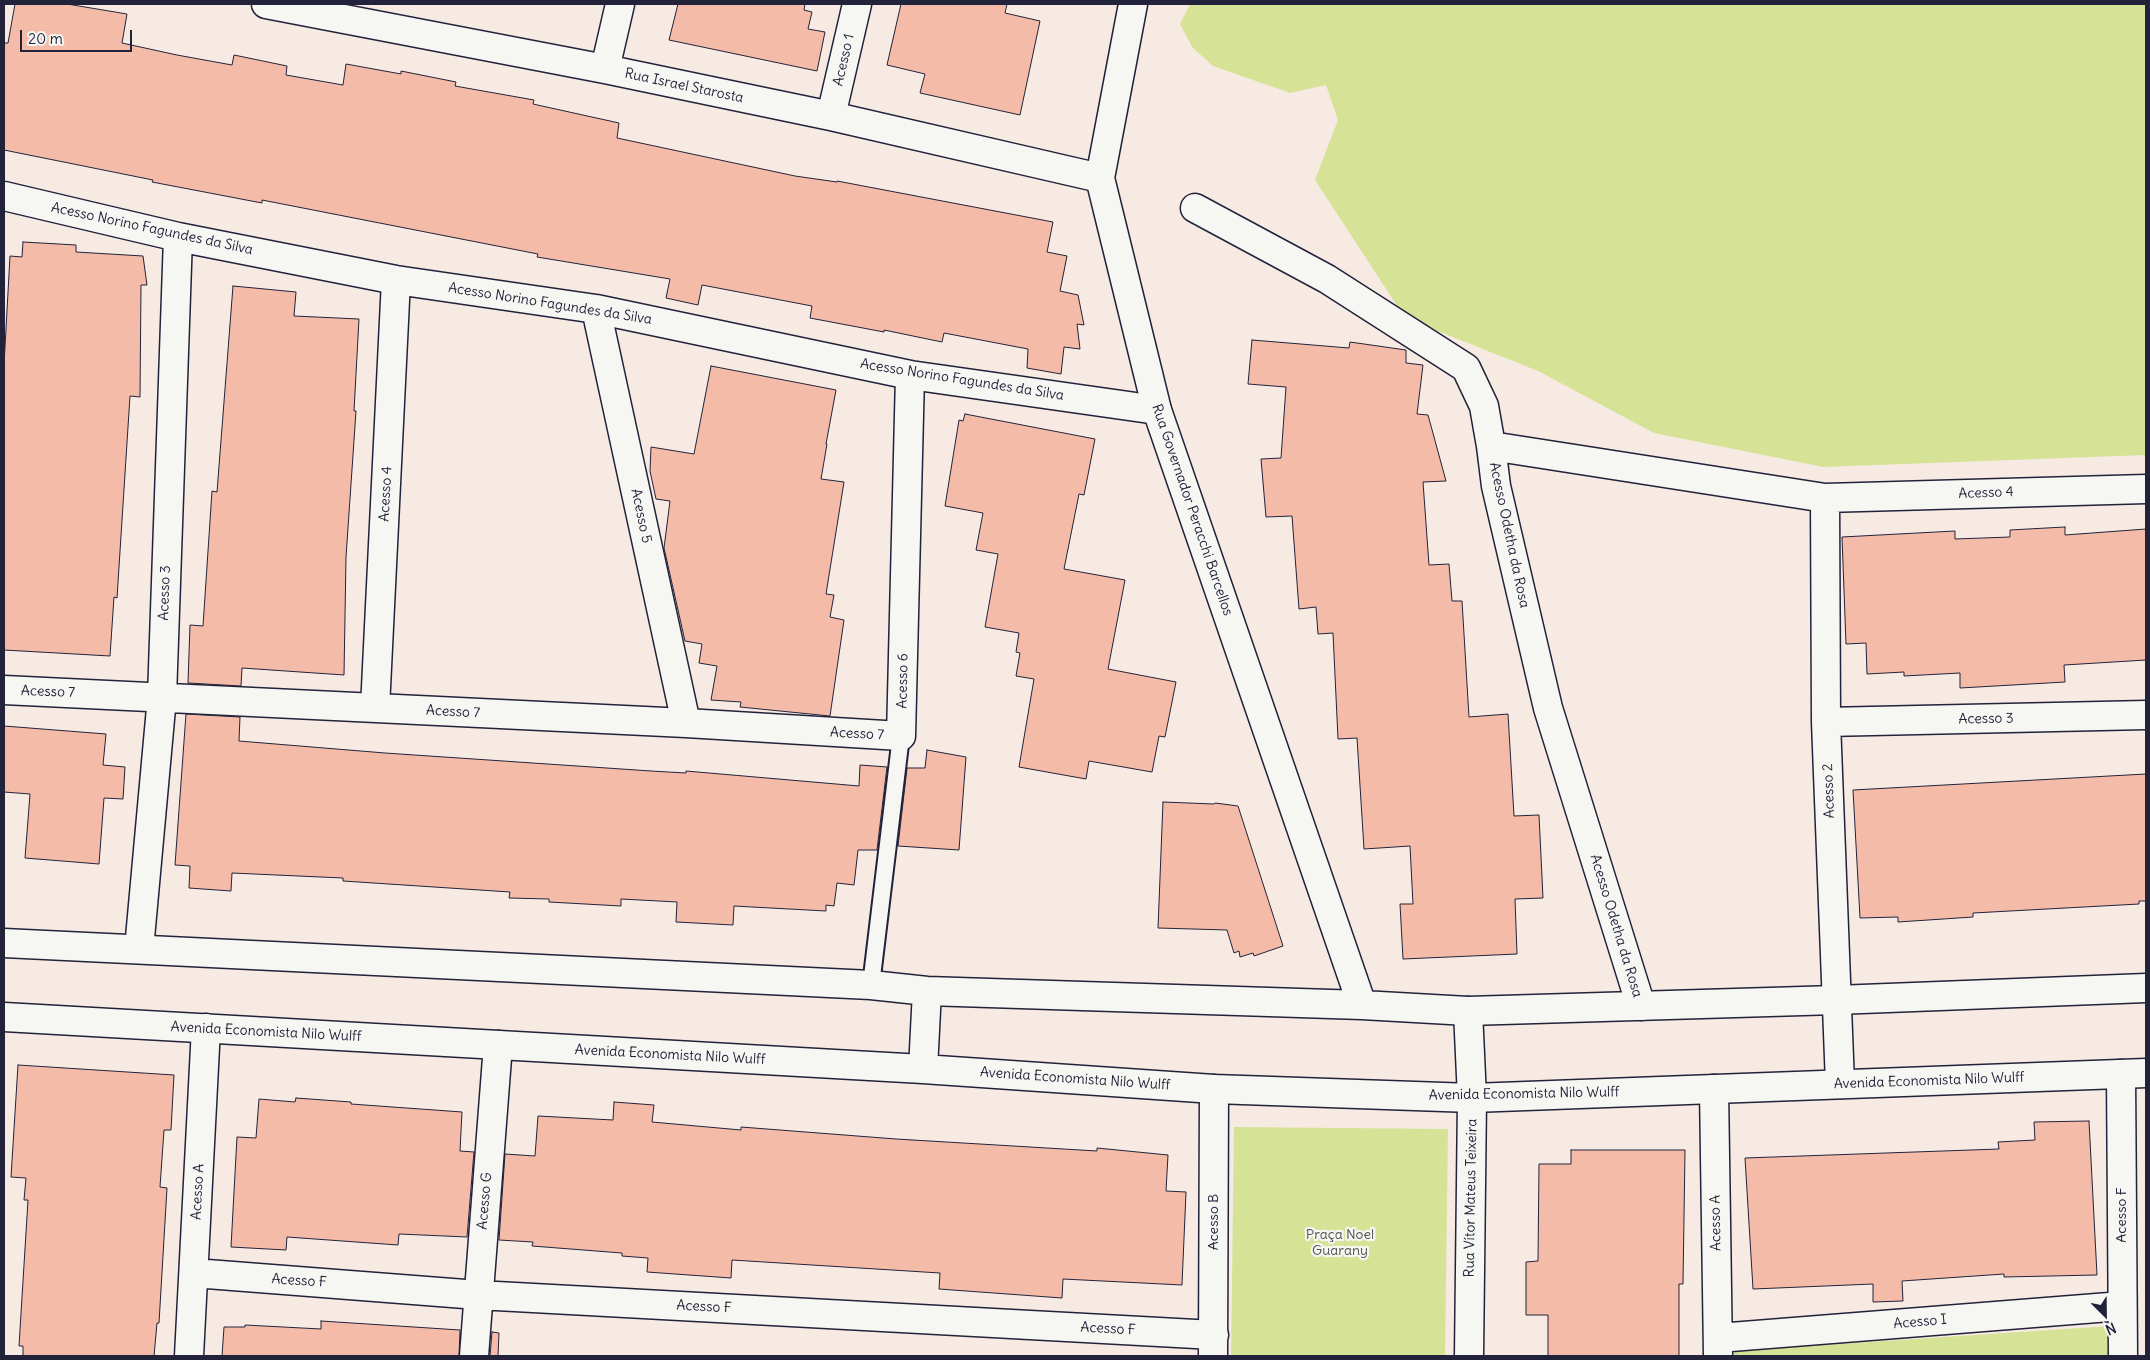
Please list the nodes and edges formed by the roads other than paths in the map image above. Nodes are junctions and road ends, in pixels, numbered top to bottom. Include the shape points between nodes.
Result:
1 (266, 4) edge
2 (620, 4) edge
3 (857, 4) edge
4 (1133, 4) edge
5 (605, 69) junction
6 (831, 116) junction
7 (1100, 178) junction
8 (4, 196) edge
9 (1194, 208) dead end
10 (178, 237) junction
11 (396, 280) junction
12 (596, 309) junction
13 (910, 375) junction
14 (1157, 410) junction
15 (1492, 446) junction
16 (2146, 489) edge
17 (1825, 498) junction
18 (4, 690) edge
19 (162, 697) junction
20 (375, 708) junction
21 (2146, 715) edge
22 (1826, 722) junction
23 (686, 723) junction
24 (902, 736) junction
25 (4, 943) edge
26 (139, 949) junction
27 (871, 985) junction
28 (2146, 988) edge
29 (927, 991) junction
30 (1836, 1000) junction
31 (1362, 1005) junction
32 (1641, 1006) junction
33 (1468, 1011) junction
34 (4, 1017) edge
35 (206, 1028) junction
36 (498, 1045) junction
37 (923, 1069) junction
38 (2134, 1074) edge
39 (1840, 1084) junction
40 (1214, 1089) junction
41 (1714, 1089) junction
42 (1472, 1098) junction
43 (194, 1273) junction
44 (478, 1294) junction
45 (2122, 1306) junction
46 (1214, 1346) edge
47 (1718, 1347) edge
48 (188, 1356) edge
49 (474, 1356) edge
50 (1469, 1356) edge
51 (2123, 1356) edge

1 - 5 street, Rua Israel Starosta
2 - 5 street
3 - 6 street, Acesso 1
4 - 7 street, Rua Governador Peracchi Barcellos
5 - 6 street, Rua Israel Starosta
6 - 7 street, Rua Israel Starosta
7 - 14 street, Rua Governador Peracchi Barcellos
8 - 10 street, Acesso Norino Fagundes da Silva
9 - 15 street, Acesso Odetha da Rosa via 1328,279 1466,368 1484,406
10 - 11 street, Acesso Norino Fagundes da Silva
10 - 19 street, Acesso 3
11 - 12 street, Acesso Norino Fagundes da Silva
11 - 20 street, Acesso 4
12 - 13 street, Acesso Norino Fagundes da Silva
12 - 23 street, Acesso 5
13 - 14 street, Acesso Norino Fagundes da Silva
13 - 24 street, Acesso 6
14 - 31 street, Rua Governador Peracchi Barcellos
15 - 17 street, Acesso 4
15 - 32 street, Acesso Odetha da Rosa via 1496,486 1548,708
16 - 17 street, Acesso 4
17 - 22 street, Acesso 2
18 - 19 street, Acesso 7
19 - 20 street, Acesso 7
19 - 26 street, Acesso 3
20 - 23 street, Acesso 7
21 - 22 street, Acesso 3
22 - 30 street, Acesso 2
23 - 24 street, Acesso 7
24 - 27 lane, Acesso 6
25 - 26 street
26 - 27 street
27 - 29 street
28 - 30 street
29 - 31 street
29 - 37 street
30 - 32 street
30 - 39 street, Acesso 2
31 - 33 street
32 - 33 street
33 - 42 street, Rua Vítor Mateus Teixeira
34 - 35 street, Avenida Economista Nilo Wulff
35 - 36 street, Avenida Economista Nilo Wulff
35 - 43 street, Acesso A
36 - 37 street, Avenida Economista Nilo Wulff
36 - 44 street, Acesso G
37 - 40 street, Avenida Economista Nilo Wulff
38 - 39 street, Avenida Economista Nilo Wulff
38 - 45 street, Acesso F
39 - 41 street, Avenida Economista Nilo Wulff
40 - 42 street, Avenida Economista Nilo Wulff
40 - 46 street, Acesso B
41 - 42 street, Avenida Economista Nilo Wulff
41 - 47 street, Acesso A
42 - 50 street, Rua Vítor Mateus Teixeira
43 - 44 street, Acesso F
43 - 48 street, Acesso A
44 - 46 street, Acesso F
44 - 49 street, Acesso G
45 - 47 street, Acesso I
45 - 51 street, Acesso F

